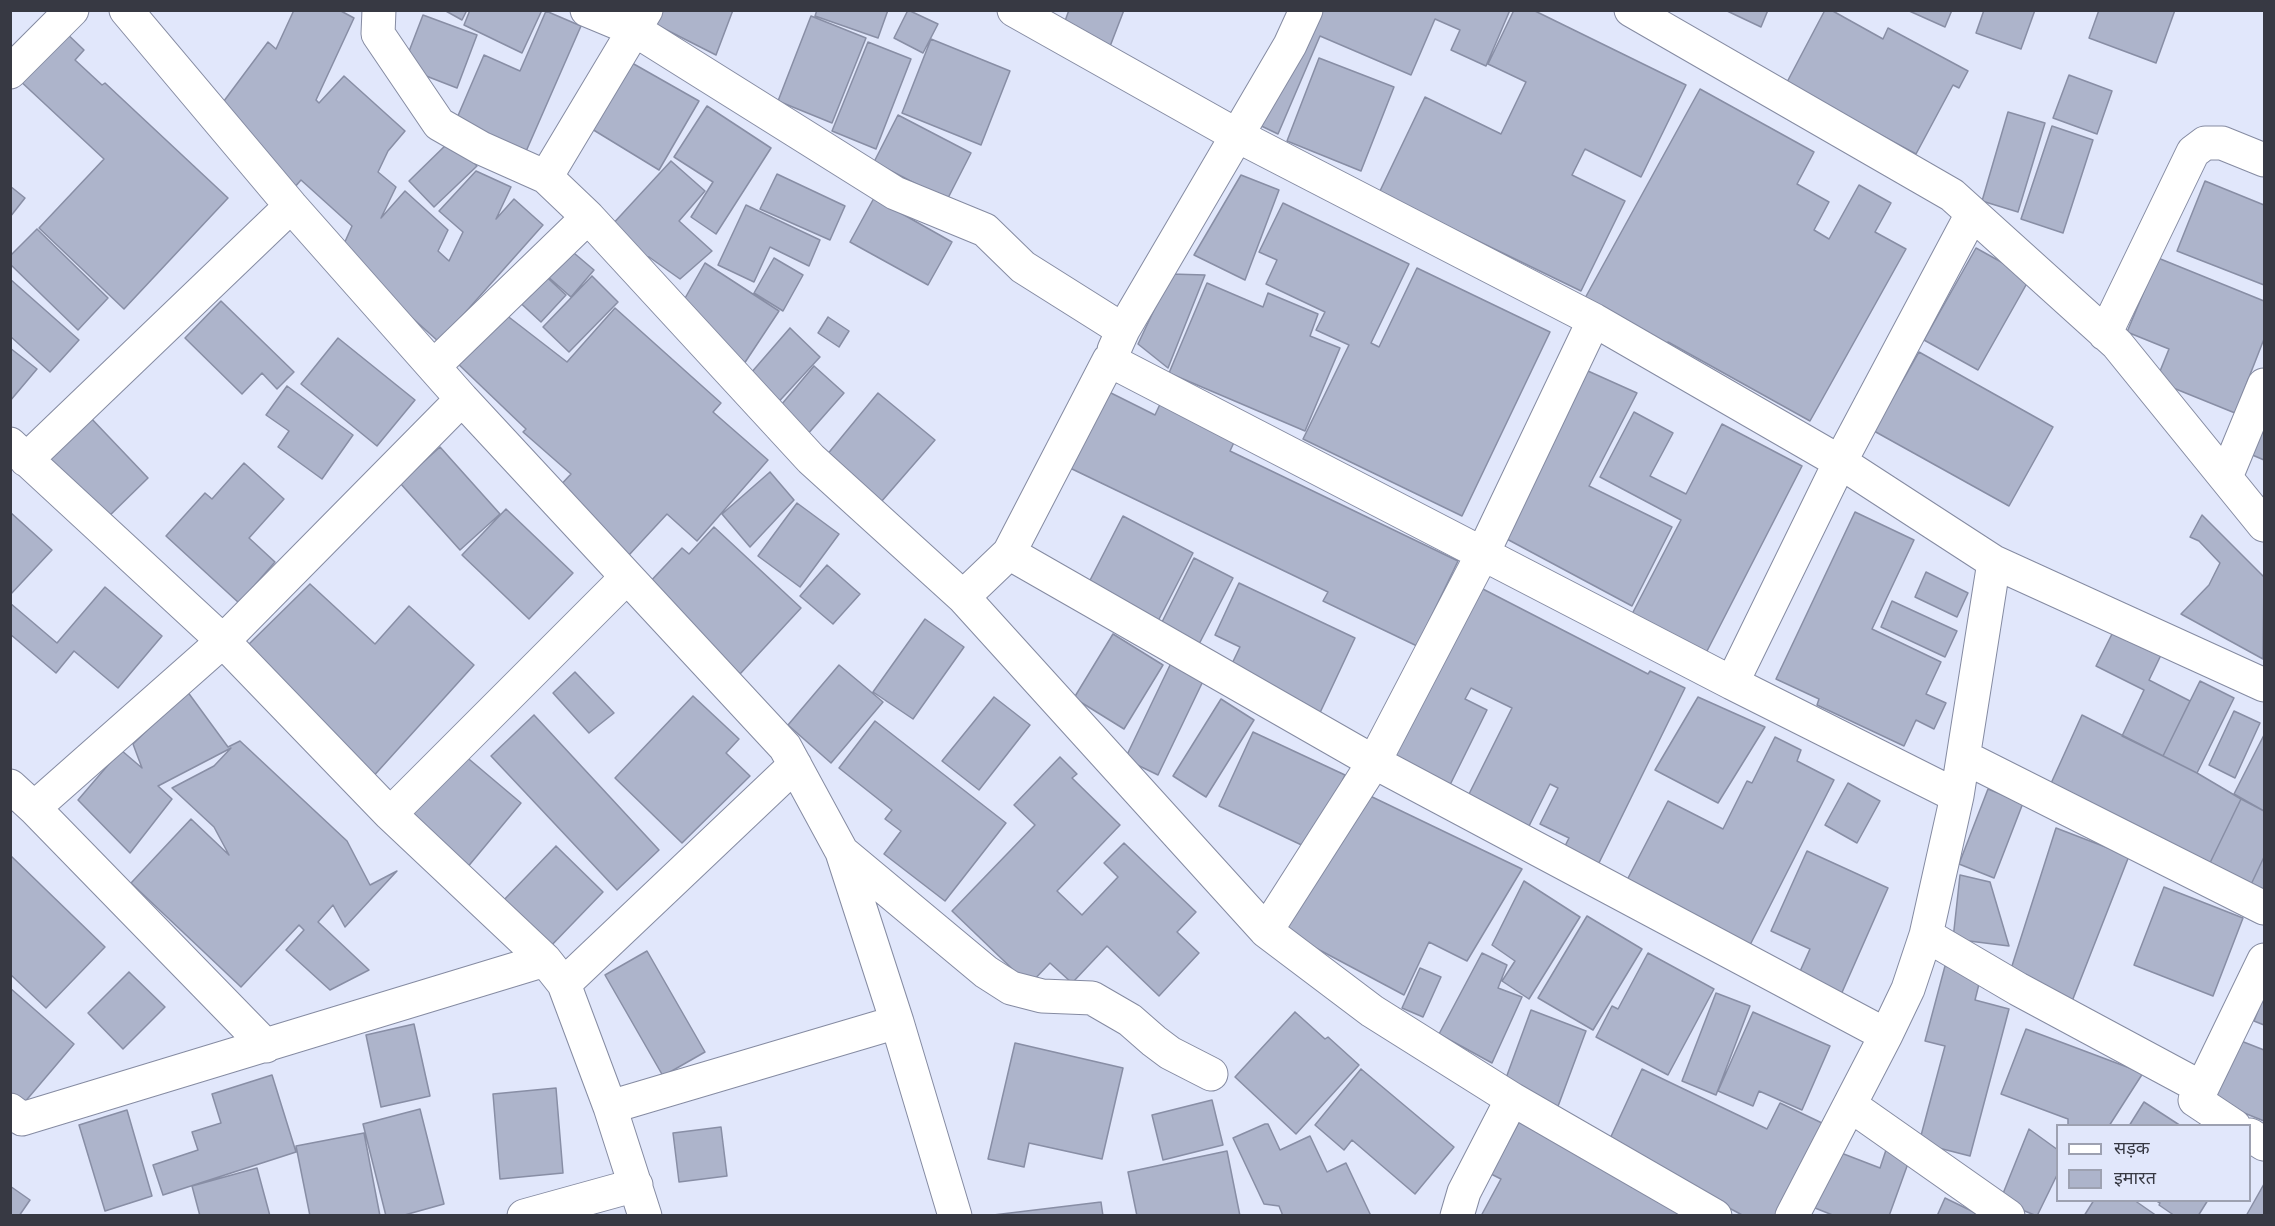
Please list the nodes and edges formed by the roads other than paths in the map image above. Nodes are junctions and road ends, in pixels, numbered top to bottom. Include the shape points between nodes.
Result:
1 (72, 10) edge
2 (126, 10) edge
3 (379, 10) edge
4 (587, 10) edge
5 (1014, 10) edge
6 (1306, 10) edge
7 (1630, 10) edge
8 (640, 20) edge
9 (10, 72) edge
10 (1238, 136) junction
11 (2265, 160) edge
12 (546, 177) junction
13 (291, 206) junction
14 (1972, 214) junction
15 (588, 217) junction
16 (1594, 320) junction
17 (1124, 330) junction
18 (2104, 334) junction
19 (1109, 360) junction
20 (434, 366) junction
21 (2265, 385) edge
22 (462, 399) junction
23 (18, 452) edge
24 (1840, 462) junction
25 (2226, 477) junction
26 (2265, 525) edge
27 (1009, 553) junction
28 (1483, 554) junction
29 (1994, 562) junction
30 (627, 577) junction
31 (963, 597) junction
32 (223, 641) junction
33 (1732, 683) junction
34 (2265, 685) edge
35 (1964, 757) junction
36 (1374, 762) junction
37 (795, 765) junction
38 (10, 786) edge
39 (1957, 796) junction
40 (34, 808) junction
41 (390, 814) junction
42 (842, 852) junction
43 (2265, 908) edge
44 (1266, 931) junction
45 (1926, 935) junction
46 (2265, 960) edge
47 (555, 972) junction
48 (897, 1022) junction
49 (1886, 1035) junction
50 (266, 1046) junction
51 (1211, 1074) dead end
52 (2202, 1088) junction
53 (1512, 1098) junction
54 (1850, 1105) junction
55 (610, 1107) junction
56 (10, 1110) edge
57 (2232, 1124) edge
58 (2251, 1136) edge
59 (2265, 1144) edge
60 (640, 1200) edge
61 (524, 1215) edge
62 (955, 1215) edge
63 (1457, 1215) edge
64 (1715, 1215) edge
65 (1792, 1215) edge
66 (2008, 1215) edge

1 - 9 street
2 - 13 street
3 - 12 street via 378,34 439,124
4 - 8 street
5 - 10 street
6 - 10 street
7 - 14 street via 1952,195
8 - 12 street
8 - 17 street via 895,193 985,231 1023,267
10 - 16 street
10 - 17 street
11 - 18 street via 2222,143 2205,143 2193,152
12 - 15 street
13 - 20 street
13 - 23 street
14 - 18 street
14 - 24 street
15 - 20 street
15 - 31 street via 811,459
16 - 24 street
16 - 28 street
17 - 19 street
18 - 25 street
19 - 27 street
19 - 28 street
20 - 22 street
21 - 25 street
22 - 30 street
22 - 32 street
23 - 32 street
24 - 29 street
24 - 33 street
25 - 26 street
27 - 31 street
27 - 36 street
28 - 33 street
28 - 36 street
29 - 34 street
29 - 35 street
30 - 37 street via 784,747
30 - 41 street
31 - 44 street
32 - 40 street
32 - 41 street
33 - 39 street
35 - 39 street
35 - 43 street
36 - 44 street
36 - 49 street
37 - 42 street
37 - 47 street
38 - 40 street
39 - 45 street
40 - 50 street
41 - 47 street
42 - 48 street
42 - 51 street via 986,972 1011,988 1042,996 1092,998 1131,1020 1170,1053
44 - 53 street via 1372,1011
45 - 49 street
45 - 52 street
46 - 52 street
47 - 50 street
47 - 55 street
48 - 55 street
48 - 62 street
49 - 54 street
50 - 56 street via 22,1119
52 - 57 street via 2195,1101
53 - 63 street via 1464,1192
53 - 64 street
54 - 65 street
54 - 66 street
55 - 60 street
58 - 59 street
60 - 61 street

